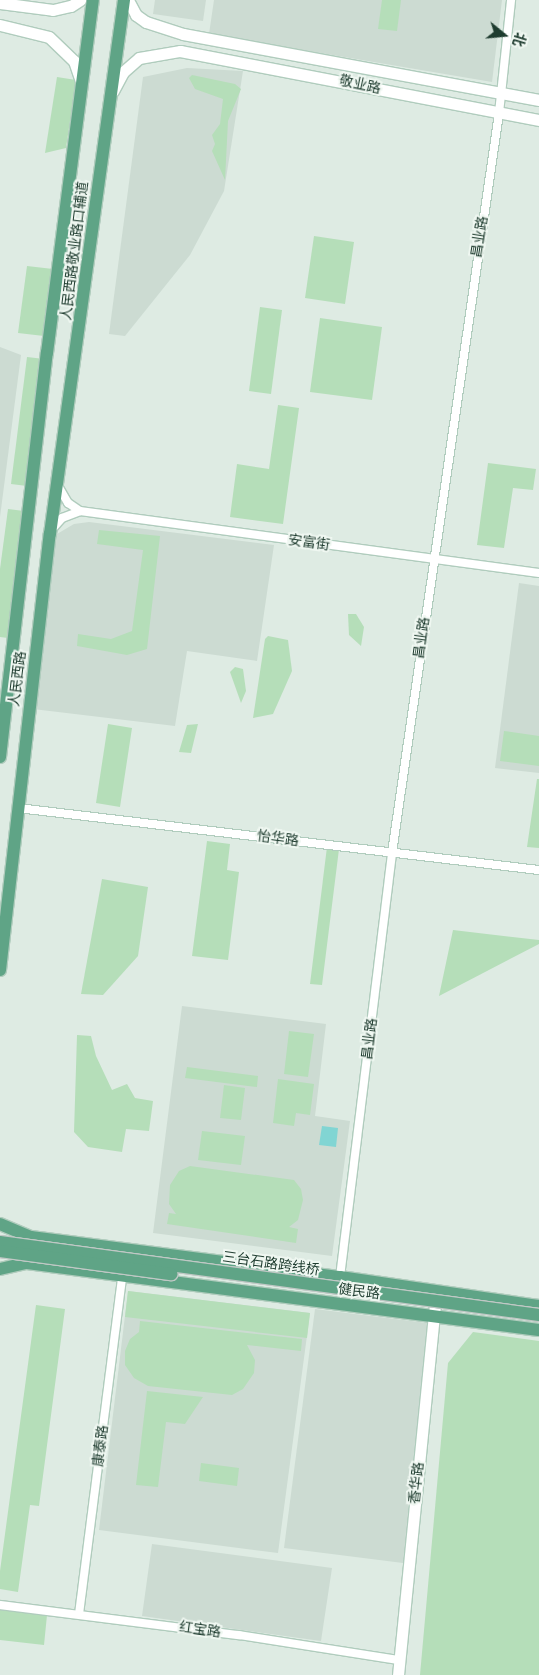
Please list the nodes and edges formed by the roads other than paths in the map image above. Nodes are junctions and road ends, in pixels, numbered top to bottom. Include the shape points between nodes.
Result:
1 (80, 0) edge
2 (93, 0) edge
3 (124, 0) edge
4 (128, 0) edge
5 (511, 0) edge
6 (0, 3) edge
7 (0, 25) edge
8 (81, 91) junction
9 (500, 93) junction
10 (111, 96) junction
11 (539, 100) edge
12 (498, 113) junction
13 (539, 120) edge
14 (58, 486) junction
15 (31, 503) joint
16 (54, 506) joint
17 (80, 511) junction
18 (50, 534) junction
19 (433, 560) junction
20 (539, 573) edge
21 (0, 757) edge
22 (18, 808) junction
23 (392, 853) junction
24 (539, 870) edge
25 (4, 891) edge
26 (0, 970) edge
27 (0, 1224) edge
28 (0, 1242) edge
29 (0, 1251) edge
30 (0, 1269) edge
31 (122, 1277) junction
32 (340, 1277) junction
33 (436, 1292) junction
34 (539, 1306) edge
35 (413, 1314) junction
36 (539, 1315) edge
37 (434, 1316) junction
38 (455, 1319) junction
39 (539, 1323) edge
40 (539, 1330) edge
41 (431, 1341) junction
42 (0, 1605) edge
43 (79, 1614) junction
44 (399, 1660) junction
45 (398, 1675) edge

1 - 6 main road via 70,6 40,10
2 - 8 main road, 人民西路敬业路口辅道
3 - 10 main road, 人民西路敬业路口辅道
4 - 9 main road, 敬业路 via 136,15 146,22 183,34
5 - 9 street, 昌业路
7 - 8 main road via 36,32 57,43 79,69
8 - 15 main road, 人民西路敬业路口辅道
9 - 11 main road, 敬业路
9 - 12 street, 昌业路
10 - 12 main road, 敬业路 via 123,72 140,58 180,51
10 - 14 main road, 人民西路敬业路口辅道
12 - 13 main road, 敬业路
12 - 19 street, 昌业路
14 - 16 main road, 人民西路敬业路口辅道
14 - 17 street via 68,503
15 - 21 main road, 人民西路
16 - 18 main road, 人民西路
17 - 18 street via 62,518
17 - 19 street, 安富街
18 - 22 main road, 人民西路
19 - 20 street, 安富街
19 - 23 street, 昌业路
22 - 23 street, 怡华路
22 - 25 main road, 人民西路
23 - 24 street, 怡华路
23 - 32 street, 昌业路
25 - 26 main road, 人民西路
27 - 32 main road, 健民路 via 31,1238
28 - 36 main road, 三台石路跨线桥, bridge
29 - 39 main road, 三台石路跨线桥, bridge
30 - 31 main road, 健民路 via 27,1264
31 - 35 main road, 健民路
31 - 43 street, 康泰路
32 - 33 main road, 健民路
33 - 34 main road, 健民路
33 - 37 main road, 香华路
35 - 37 main road, 健民路
35 - 41 main road via 427,1322
37 - 38 main road, 健民路
37 - 41 main road, 香华路
38 - 40 main road, 健民路
38 - 41 main road via 440,1324
41 - 44 main road, 香华路
42 - 43 street, 红宝路
43 - 44 street, 红宝路
44 - 45 main road, 香华路

